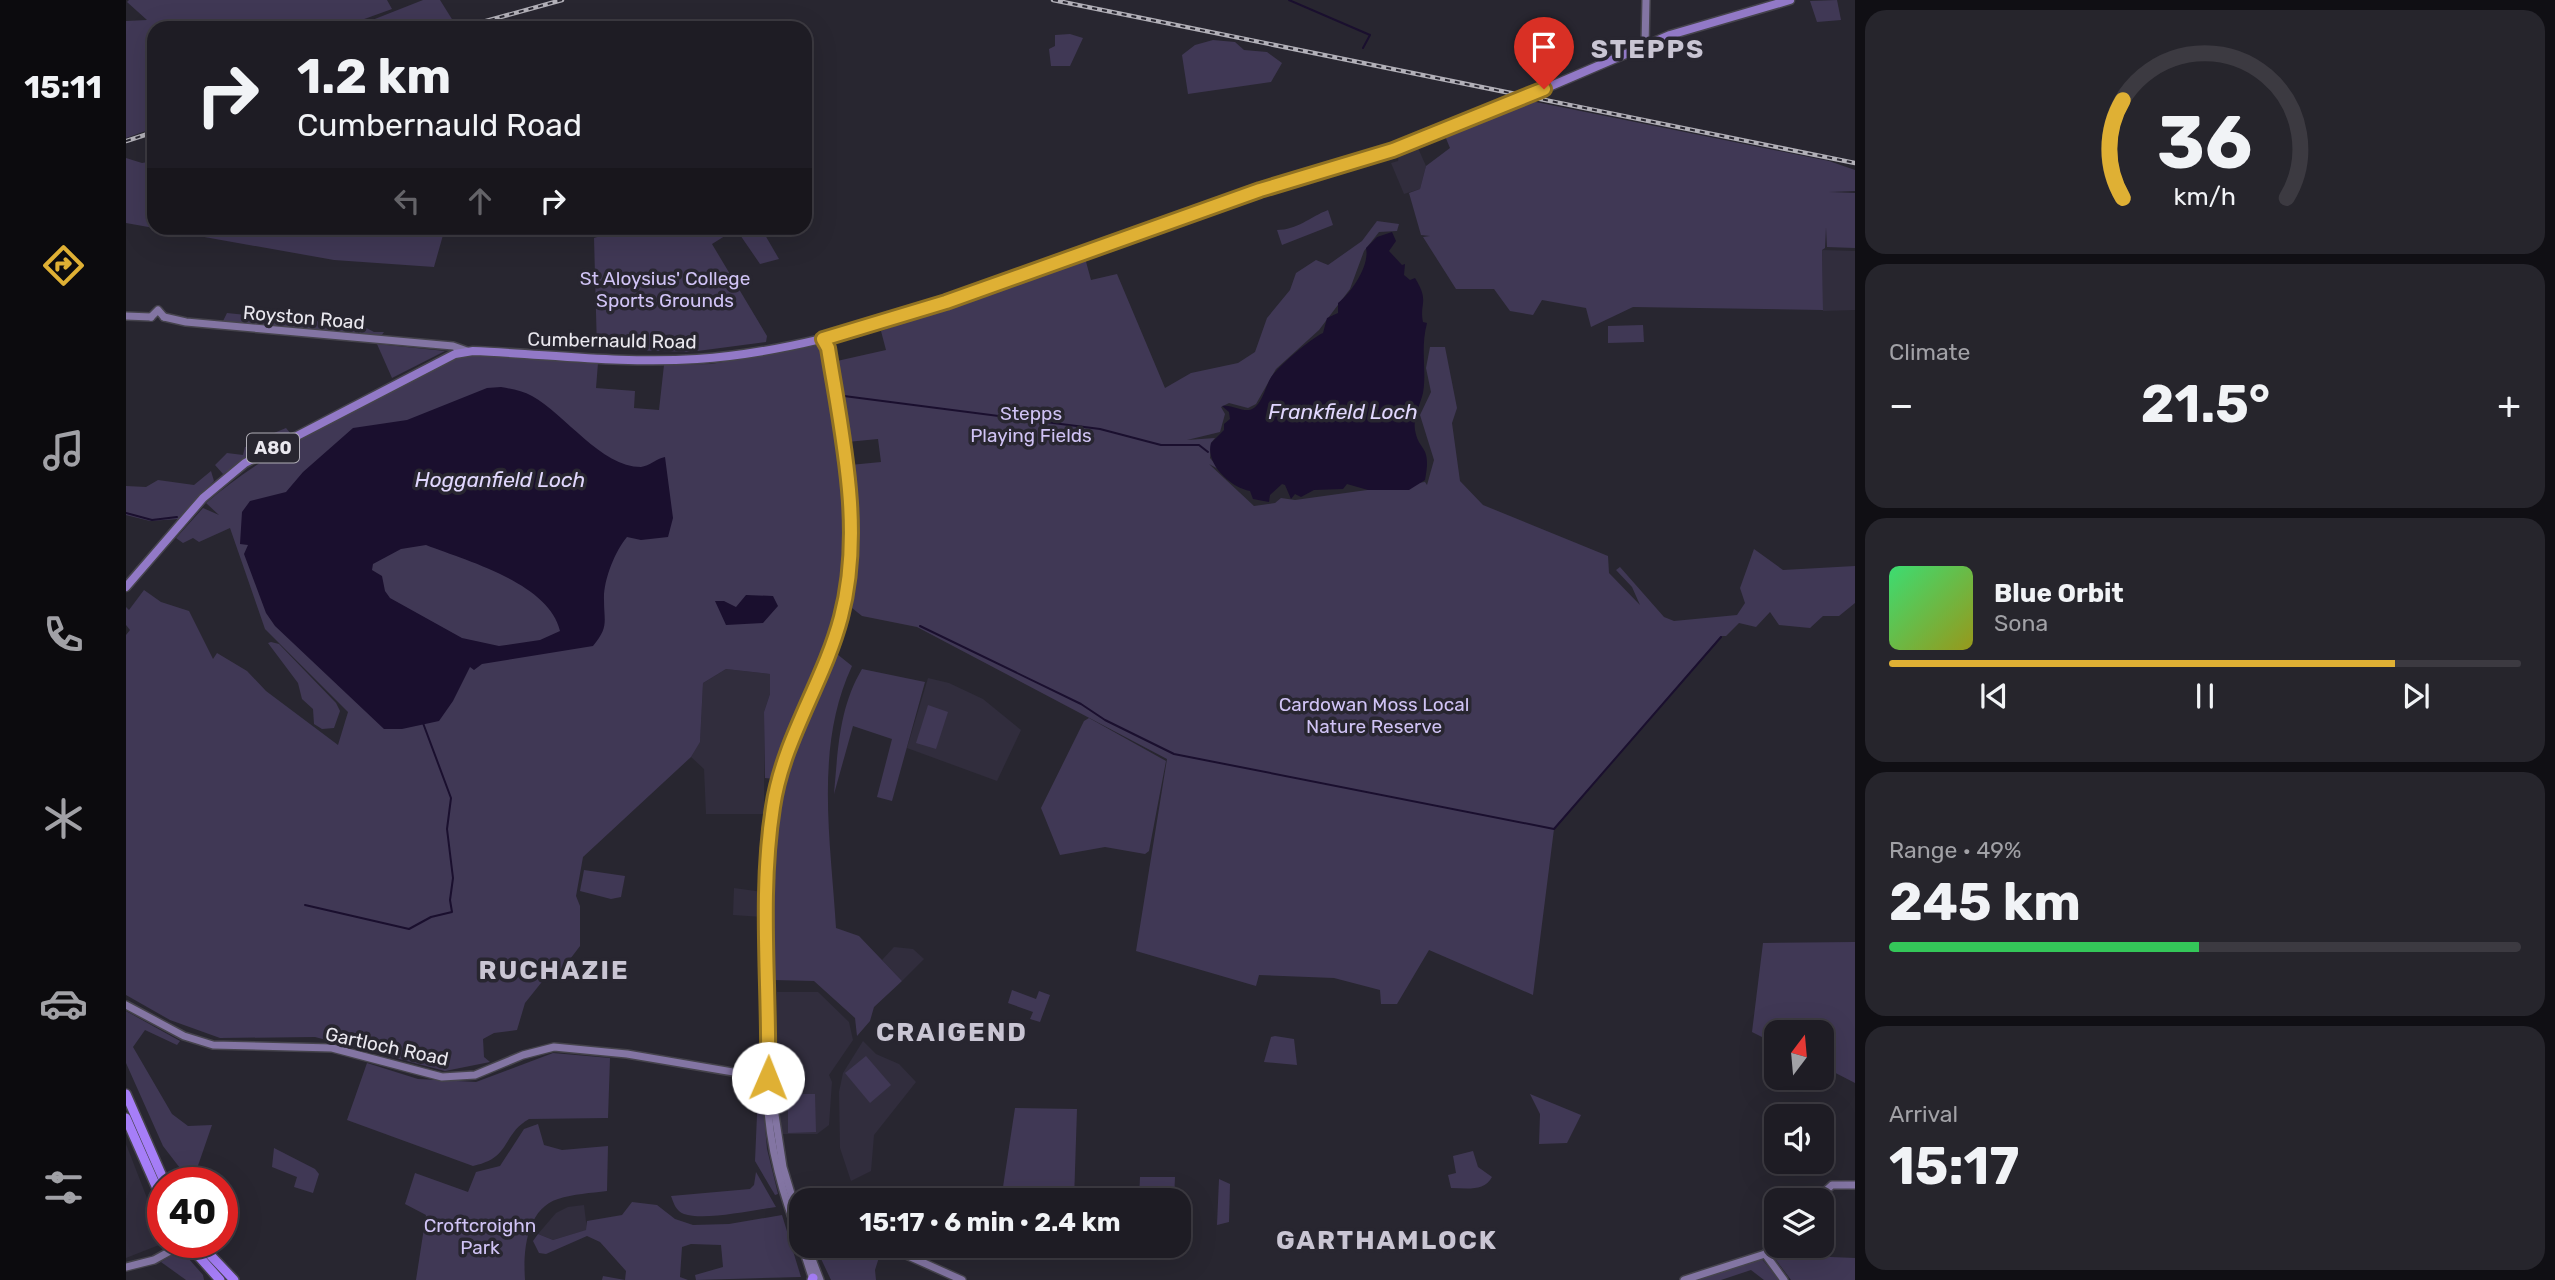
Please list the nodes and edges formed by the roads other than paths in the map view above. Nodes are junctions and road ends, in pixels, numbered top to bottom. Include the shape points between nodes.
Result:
1 (1646, 0) edge
2 (1790, 0) edge
3 (1644, 46) junction
4 (126, 316) edge
5 (823, 339) junction
6 (442, 346) junction
7 (467, 351) junction
8 (455, 354) junction
9 (126, 587) edge
10 (126, 1005) edge
11 (768, 1078) junction
12 (126, 1083) edge
13 (126, 1094) edge
14 (137, 1116) junction
15 (126, 1118) edge
16 (148, 1167) edge
17 (158, 1167) edge
18 (1855, 1185) edge
19 (1829, 1188) edge
20 (789, 1189) edge
21 (1764, 1254) edge
22 (158, 1258) edge
23 (200, 1258) edge
24 (213, 1258) edge
25 (806, 1258) edge
26 (810, 1258) edge
27 (913, 1258) edge
28 (1768, 1258) edge
29 (126, 1267) edge
30 (814, 1279) edge
31 (220, 1280) edge
32 (234, 1280) edge
33 (962, 1280) edge
34 (1684, 1280) edge
35 (1784, 1280) edge

1 - 3 street
2 - 3 main road, Cumbernauld Road / A80
3 - 5 main road, Cumbernauld Road / A80, bridge via 1393,150 1249,194 897,318
4 - 6 street, Royston Road via 151,317 158,310 164,317 186,322
5 - 7 main road, Cumbernauld Road / A80 via 678,360
5 - 11 street via 844,461 851,565 840,620 787,753 772,808
6 - 7 street, Royston Road
6 - 8 street, Royston Road
7 - 8 main road, Cumbernauld Road / A80
8 - 9 main road, Cumbernauld Road / A80 via 245,463 203,498
10 - 11 street, Gartloch Road via 184,1036 213,1045 332,1048 442,1077 475,1075 542,1049 563,1047
11 - 20 street
12 - 14 highway
13 - 14 highway
14 - 17 highway
15 - 16 highway
18 - 19 street
21 - 34 street
22 - 29 street
23 - 31 highway
24 - 32 highway
25 - 30 street
26 - 30 street
27 - 33 street
28 - 35 street

